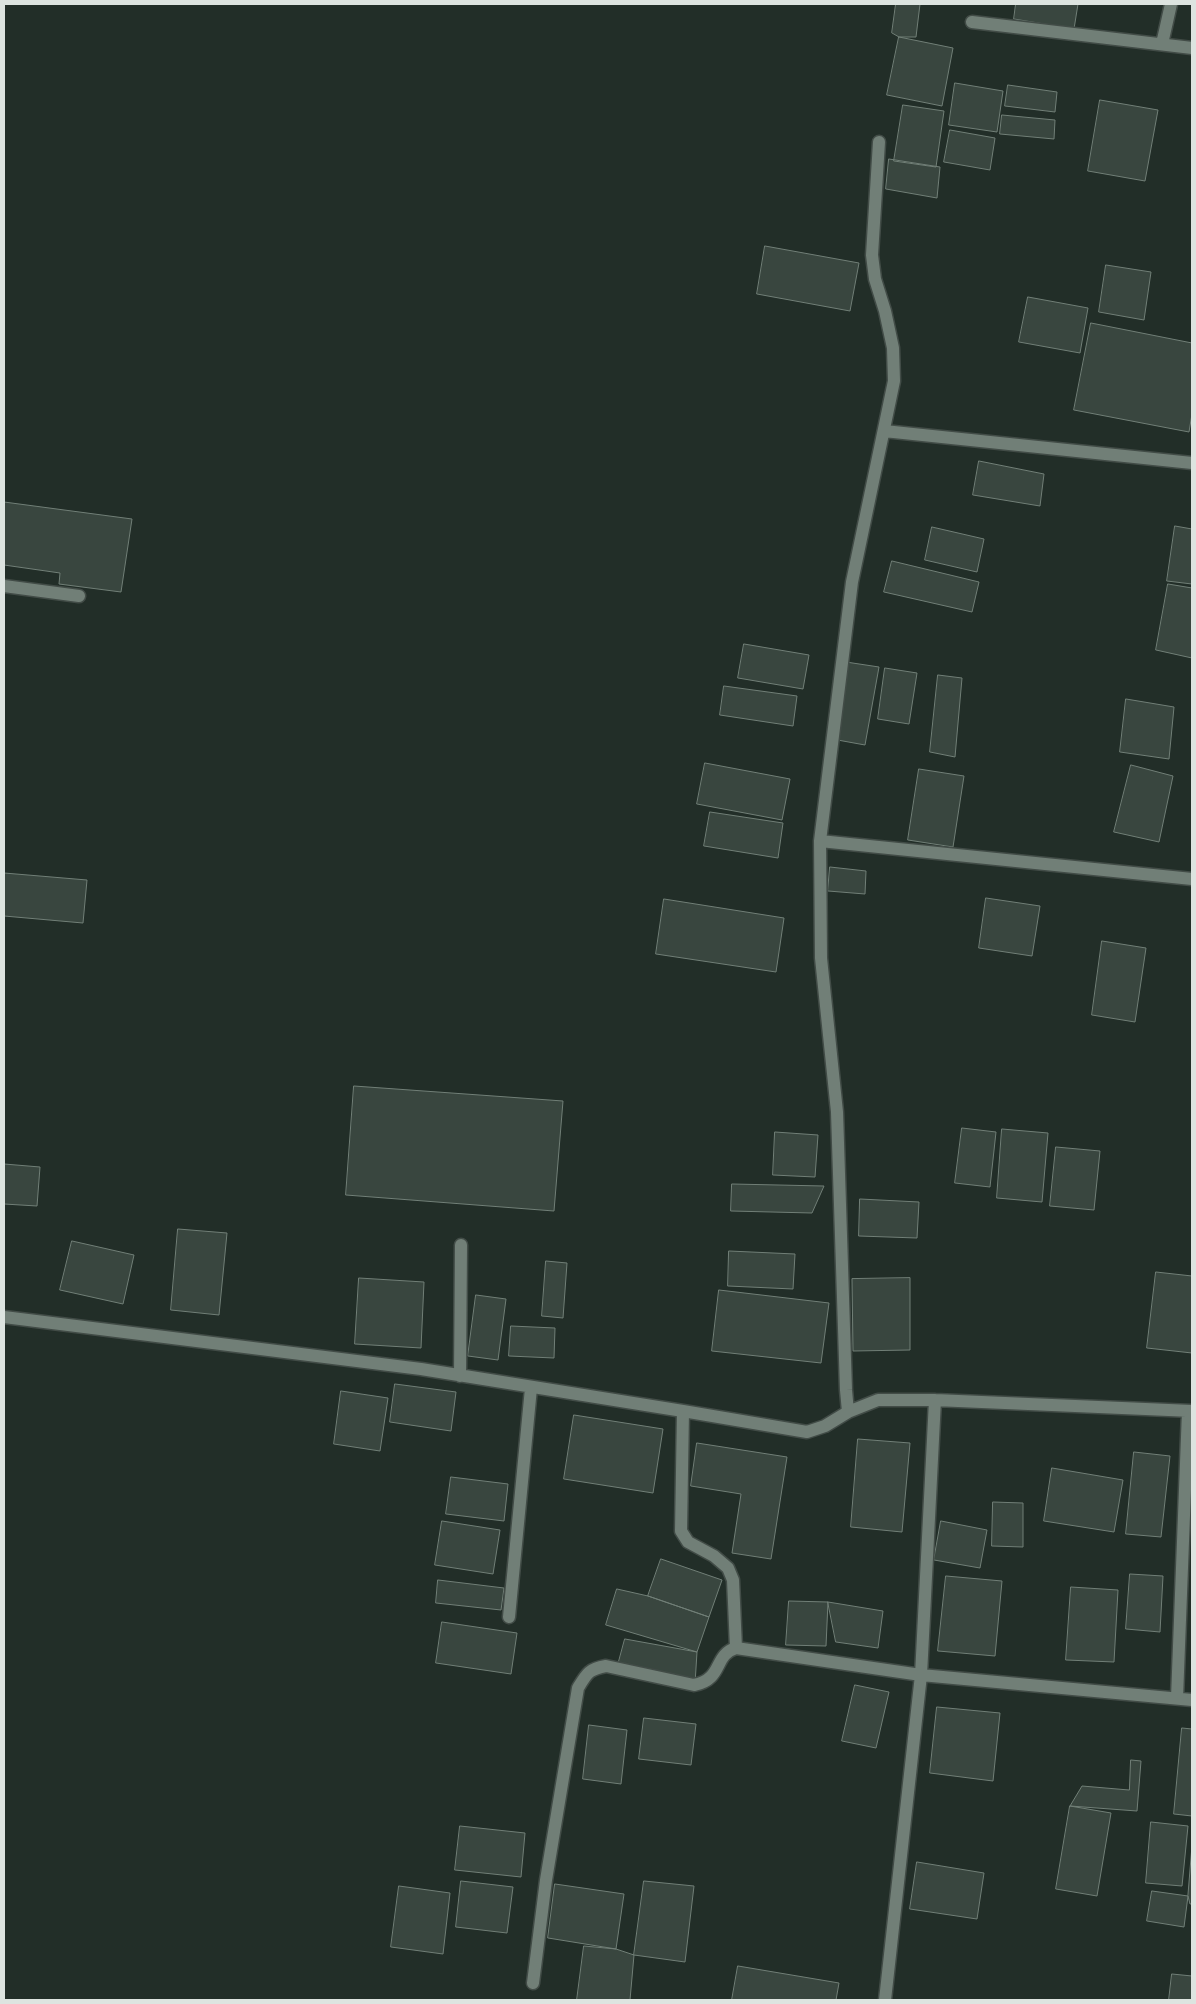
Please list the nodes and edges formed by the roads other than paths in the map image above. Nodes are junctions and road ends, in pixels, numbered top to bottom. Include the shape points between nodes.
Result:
1 (1171, 4) edge
2 (972, 22) dead end
3 (1162, 44) junction
4 (1192, 48) edge
5 (879, 142) dead end
6 (884, 431) junction
7 (1192, 463) edge
8 (4, 586) edge
9 (79, 596) dead end
10 (820, 841) junction
11 (1192, 879) edge
12 (461, 1245) dead end
13 (4, 1317) edge
14 (460, 1376) junction
15 (531, 1388) junction
16 (935, 1400) junction
17 (682, 1411) junction
18 (1190, 1411) edge
19 (848, 1412) junction
20 (509, 1617) dead end
21 (736, 1648) junction
22 (921, 1675) junction
23 (1177, 1698) junction
24 (1192, 1700) edge
25 (533, 1983) dead end
26 (885, 2000) edge

1 - 3 street
2 - 3 street
3 - 4 street
5 - 6 street via 872,255 893,348 894,382
6 - 7 street
6 - 10 street via 852,582
8 - 9 street
10 - 11 street
10 - 19 street via 821,958 837,1112
12 - 14 street
13 - 14 street
14 - 15 street
15 - 17 street
15 - 20 street
16 - 18 street
16 - 19 street via 878,1400
16 - 22 street
17 - 19 street via 807,1432
17 - 21 street via 681,1531 688,1542 728,1568 733,1580
18 - 23 street
21 - 22 street
21 - 25 street via 723,1655 720,1666 704,1683 694,1685 606,1666 593,1668 578,1688 546,1880
22 - 23 street
22 - 26 street
23 - 24 street

